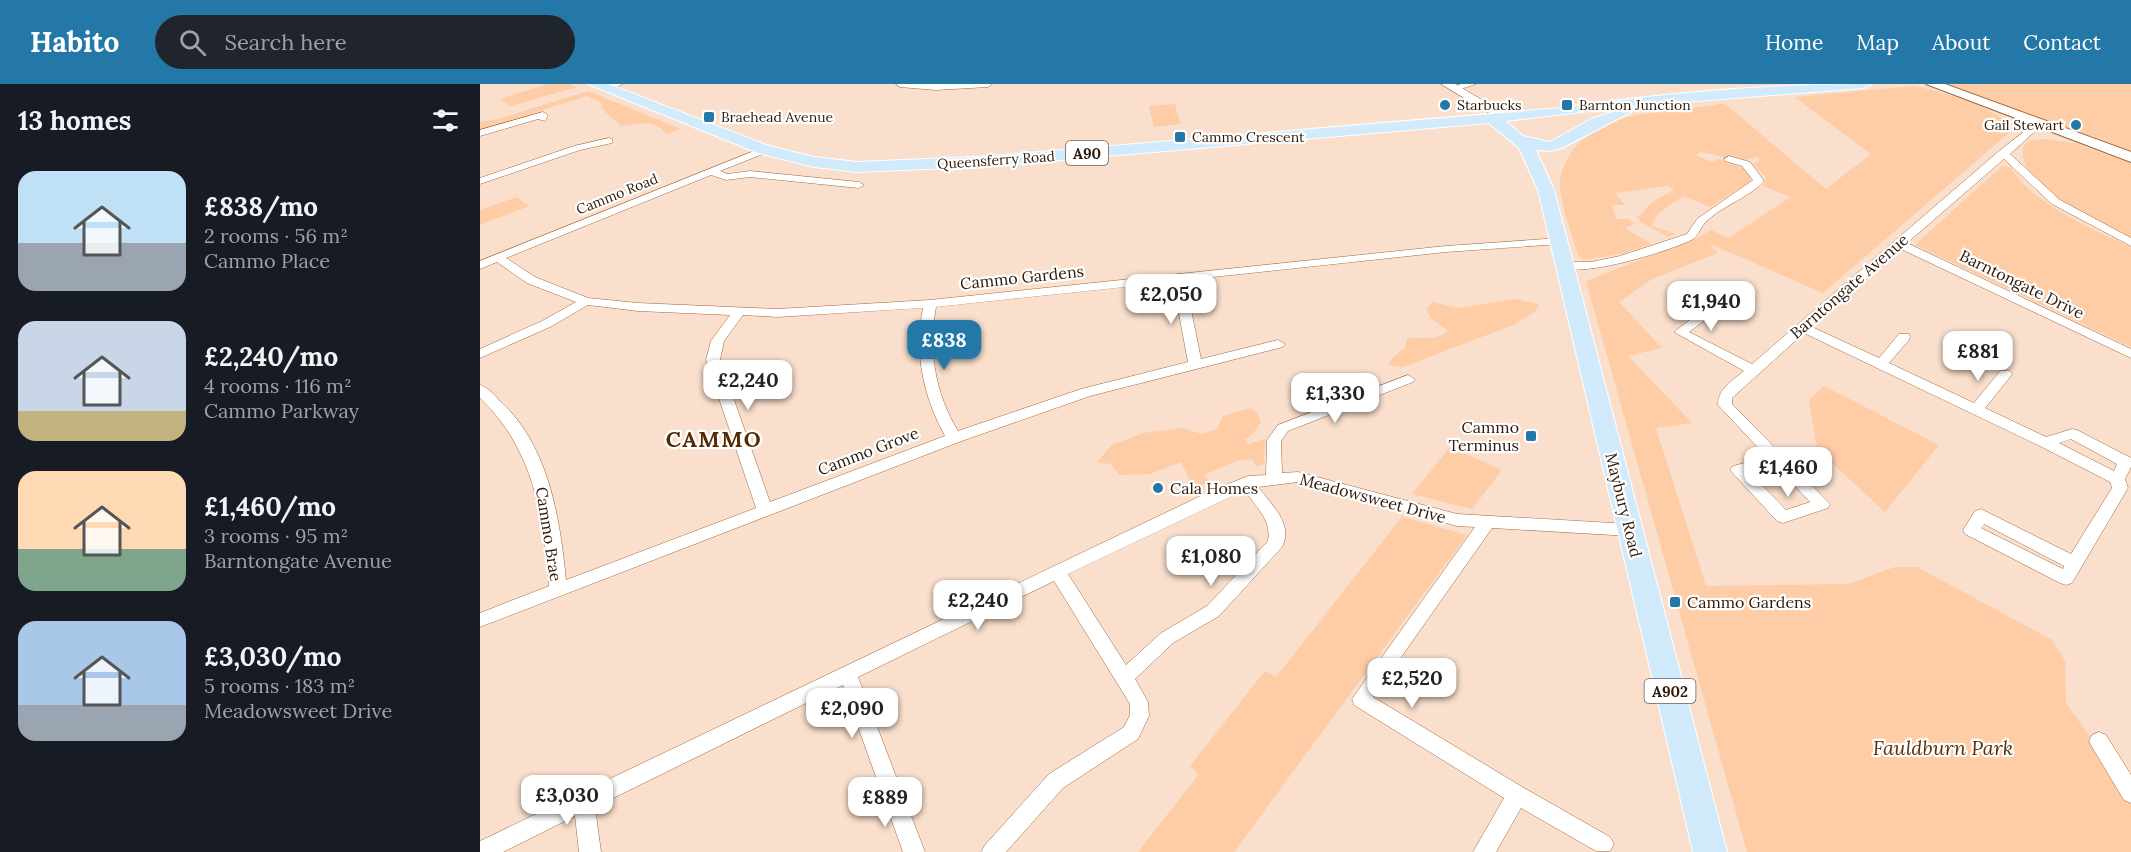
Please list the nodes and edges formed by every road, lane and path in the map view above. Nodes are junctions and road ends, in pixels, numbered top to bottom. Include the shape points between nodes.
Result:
1 (900, 84) edge
2 (988, 84) edge
3 (1472, 84) edge
4 (1864, 84) edge
5 (1933, 85) edge
6 (606, 86) edge
7 (1451, 86) edge
8 (1665, 101) junction
9 (1473, 102) junction
10 (1596, 107) junction
11 (1624, 112) junction
12 (542, 119) dead end
13 (1573, 119) junction
14 (1504, 121) junction
15 (1453, 123) junction
16 (2038, 124) junction
17 (480, 133) edge
18 (602, 144) dead end
19 (764, 150) junction
20 (2003, 153) junction
21 (1530, 154) junction
22 (2131, 157) edge
23 (1553, 159) junction
24 (1729, 159) dead end
25 (1757, 159) dead end
26 (1746, 164) junction
27 (712, 172) junction
28 (480, 181) edge
29 (859, 186) dead end
30 (1546, 190) junction
31 (1560, 241) junction
32 (1898, 243) junction
33 (2131, 243) edge
34 (498, 258) junction
35 (480, 265) edge
36 (1566, 266) junction
37 (1178, 276) junction
38 (1740, 288) dead end
39 (586, 301) junction
40 (930, 304) junction
41 (738, 313) junction
42 (1802, 327) junction
43 (1904, 337) dead end
44 (1278, 344) dead end
45 (480, 354) edge
46 (2131, 354) edge
47 (1195, 364) junction
48 (1881, 364) junction
49 (1752, 370) junction
50 (2005, 374) dead end
51 (1408, 379) dead end
52 (480, 390) edge
53 (1977, 409) junction
54 (954, 438) junction
55 (1777, 459) junction
56 (1274, 478) junction
57 (1248, 482) junction
58 (765, 510) junction
59 (1488, 521) junction
60 (1630, 530) junction
61 (2074, 562) junction
62 (1058, 573) junction
63 (558, 590) junction
64 (480, 620) edge
65 (848, 675) junction
66 (1124, 678) junction
67 (2099, 741) dead end
68 (2131, 793) edge
69 (1517, 795) junction
70 (584, 802) junction
71 (1603, 844) dead end
72 (480, 852) edge
73 (590, 852) edge
74 (914, 852) edge
75 (992, 852) edge
76 (1484, 852) edge
77 (1710, 852) edge

1 - 2 street
3 - 7 street
4 - 8 main road, Queensferry Road / A90
5 - 16 main road
6 - 19 main road, Queensferry Road / A90
7 - 9 street
8 - 10 main road, Queensferry Road / A90
8 - 11 main road, Queensferry Road / A90
9 - 14 street
9 - 15 street via 1469,113
10 - 13 main road
10 - 14 main road, Queensferry Road / A90
11 - 13 main road, Queensferry Road / A90
11 - 23 main road via 1588,127
12 - 17 street via 543,115
13 - 14 main road, Queensferry Road / A90
13 - 23 main road via 1556,132
14 - 15 main road, Queensferry Road / A90
14 - 21 main road
14 - 23 main road
15 - 19 main road, Queensferry Road / A90 via 919,166 831,165
15 - 21 main road via 1512,141
16 - 20 street, Barntongate Avenue
16 - 22 main road
18 - 28 street
19 - 27 street, Cammo Road
20 - 32 street, Barntongate Avenue
20 - 33 street via 2056,202
21 - 23 main road
21 - 23 main road
21 - 30 main road, A902
23 - 30 main road
24 - 26 street
25 - 26 street
26 - 36 street via 1759,181 1701,221 1691,236 1623,259 1591,266
27 - 29 street via 726,177 750,174
27 - 34 street, Cammo Road
30 - 31 main road, Maybury Road / A902
31 - 36 main road, Maybury Road / A902
31 - 37 street, Cammo Gardens
32 - 42 street, Barntongate Avenue
32 - 46 street, Barntongate Drive
34 - 35 street, Cammo Road
34 - 39 street, Cammo Gardens via 531,280
36 - 60 main road, Maybury Road / A902
37 - 40 street, Cammo Gardens
37 - 47 street
38 - 49 street via 1680,332
39 - 41 street, Cammo Gardens
39 - 45 street
40 - 41 street, Cammo Gardens via 828,312
40 - 54 street via 926,329 929,378
41 - 58 street via 717,340 713,360
42 - 48 street
42 - 49 street, Barntongate Avenue
43 - 48 street
44 - 47 street, Cammo Grove
47 - 54 street, Cammo Grove via 1086,392
48 - 53 street
49 - 55 street, Barntongate Avenue via 1728,392 1725,405
50 - 53 street
51 - 56 street via 1283,428 1274,440
52 - 63 street, Cammo Brae via 529,452 541,479
53 - 61 street via 2045,442 2072,435 2126,462 2117,479 2120,488
54 - 58 street, Cammo Grove
55 - 55 street, Barntongate Avenue via 1815,496 1822,504 1783,517 1738,470
56 - 57 street, Meadowsweet Drive
56 - 59 street, Meadowsweet Drive via 1314,479 1457,520
57 - 62 street, Meadowsweet Drive
57 - 66 street via 1277,521 1280,531 1276,543 1213,611 1167,638
58 - 63 street, Cammo Grove
59 - 60 street, Meadowsweet Drive
59 - 69 street via 1361,699
60 - 77 main road, Maybury Road / A902
61 - 61 street via 2066,578 1971,530 1981,515
62 - 65 street, Meadowsweet Drive
62 - 66 street
63 - 64 street, Cammo Grove
65 - 70 street, Meadowsweet Drive
65 - 74 street
66 - 75 street via 1139,702 1140,716 1131,733 1056,781
67 - 68 street
69 - 71 street
69 - 76 street
70 - 72 street, Meadowsweet Drive
70 - 73 street

